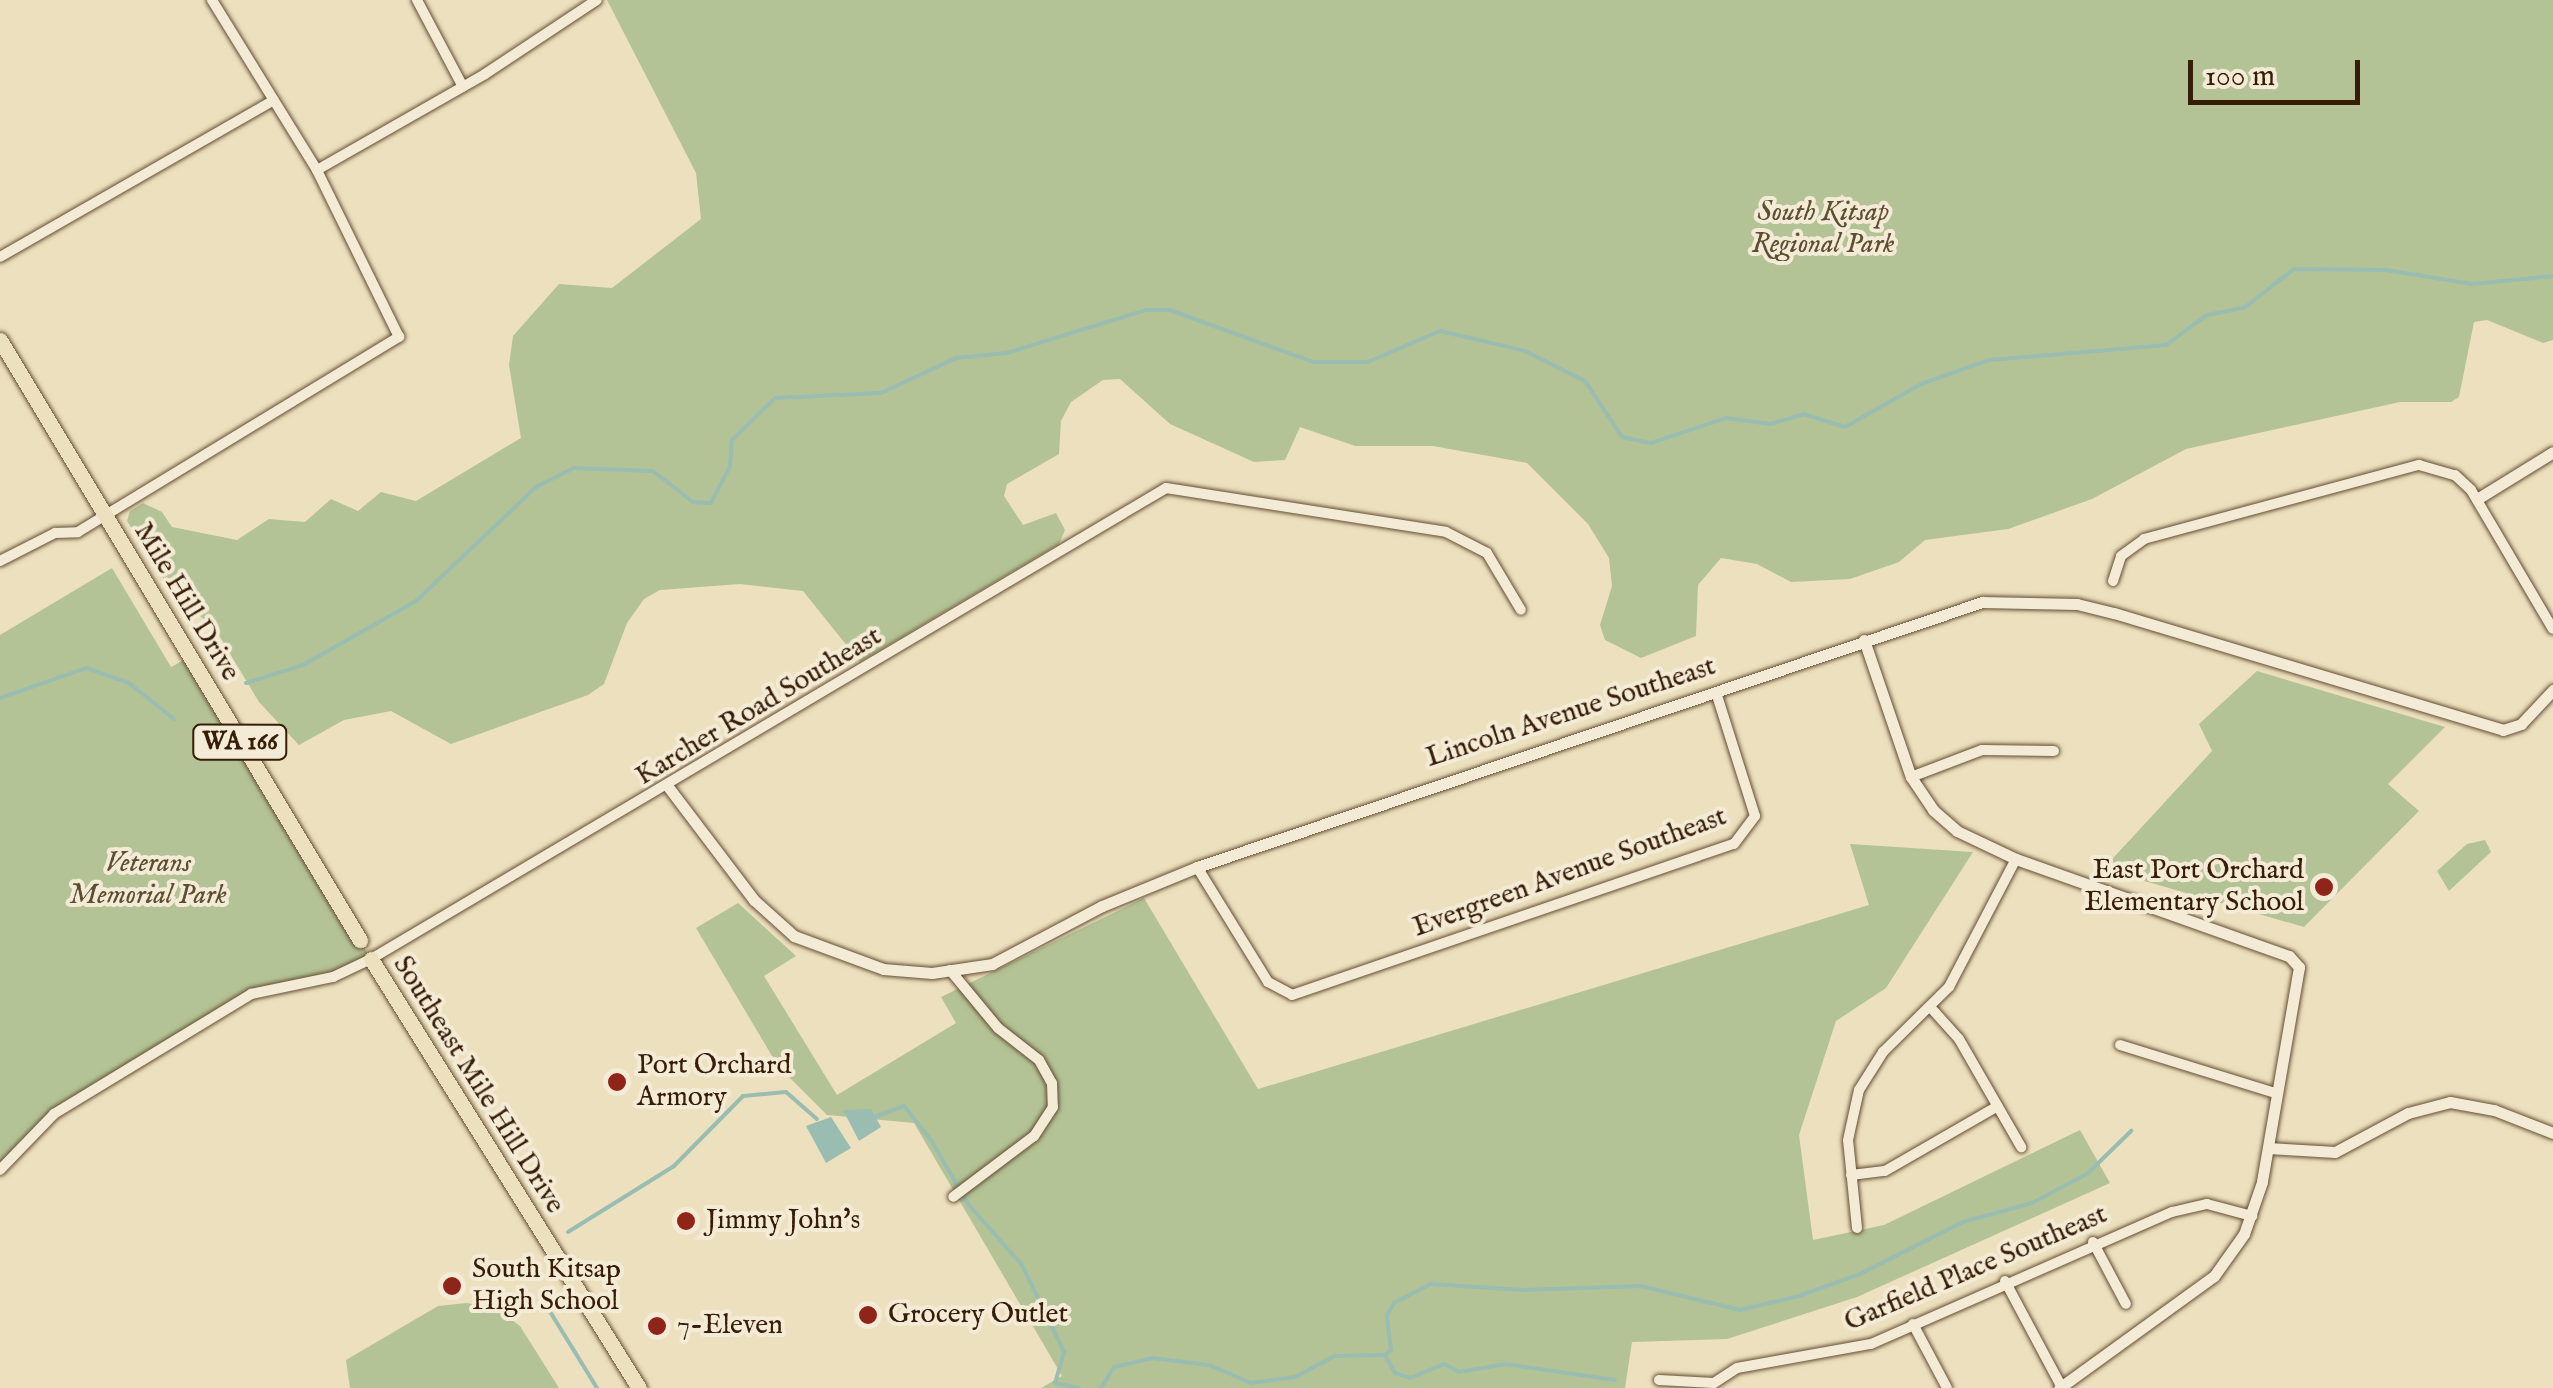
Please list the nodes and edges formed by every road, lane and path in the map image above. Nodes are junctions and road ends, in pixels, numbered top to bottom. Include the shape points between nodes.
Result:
1 (212, 0) edge
2 (417, 0) edge
3 (597, 0) edge
4 (463, 88) junction
5 (272, 101) junction
6 (317, 170) junction
7 (0, 258) edge
8 (0, 340) edge
9 (2553, 452) edge
10 (2478, 499) junction
11 (105, 515) junction
12 (0, 561) edge
13 (2113, 581) dead end
14 (1521, 610) dead end
15 (2553, 629) edge
16 (1864, 640) junction
17 (2553, 690) edge
18 (1716, 692) junction
19 (2054, 751) dead end
20 (1911, 777) junction
21 (669, 788) junction
22 (2016, 859) junction
23 (1197, 867) junction
24 (360, 940) dead end
25 (371, 959) junction
26 (950, 970) junction
27 (1932, 1009) junction
28 (2120, 1045) dead end
29 (2278, 1094) junction
30 (1998, 1106) junction
31 (2553, 1133) edge
32 (2021, 1147) dead end
33 (2268, 1148) junction
34 (0, 1170) edge
35 (1851, 1175) junction
36 (953, 1197) dead end
37 (2252, 1216) junction
38 (1857, 1228) dead end
39 (2093, 1242) junction
40 (2005, 1281) junction
41 (2126, 1304) dead end
42 (1913, 1324) junction
43 (1659, 1380) dead end
44 (2060, 1387) edge
45 (639, 1388) edge
46 (1947, 1388) edge

1 - 5 street
2 - 4 street
3 - 4 street
4 - 6 street
5 - 6 street
5 - 7 street
6 - 11 street via 399,337
8 - 11 main road, Mile Hill Drive / WA 166
9 - 10 street
10 - 13 street via 2455,476 2394,467 2144,539 2121,556
10 - 15 street
11 - 12 street
11 - 24 main road, Mile Hill Drive / WA 166
14 - 21 street, Karcher Road Southeast via 1487,553 1446,532 1166,488
16 - 17 street, Lincoln Avenue Southeast via 1982,602 2077,604 2503,730 2521,724
16 - 18 street, Lincoln Avenue Southeast
16 - 20 street
18 - 23 street, Lincoln Avenue Southeast
18 - 23 street, Evergreen Avenue Southeast via 1755,816 1734,844 1292,995 1268,982
19 - 20 street via 1982,750
20 - 22 street via 1932,810 1957,831
21 - 25 street, Karcher Road Southeast
21 - 26 street, Lincoln Avenue Southeast via 754,900 794,936 883,969
22 - 27 street
22 - 29 street via 2297,962
23 - 26 street, Lincoln Avenue Southeast via 1102,906 992,964
25 - 34 street, Karcher Road Southeast via 333,977 251,994 54,1114
25 - 45 main road, Southeast Mile Hill Drive
26 - 36 street via 998,1028 1039,1060 1052,1083 1053,1108 1034,1136
27 - 30 street via 1959,1039
27 - 35 street via 1883,1052 1860,1090 1848,1140
28 - 29 street
29 - 33 street
30 - 32 street
30 - 35 street via 1885,1170
31 - 33 street via 2494,1110 2450,1102 2408,1112 2334,1152
33 - 37 street
35 - 38 street
37 - 39 street, Garfield Place Southeast via 2206,1204
37 - 44 street via 2214,1276
39 - 40 street, Garfield Place Southeast
39 - 41 street
40 - 42 street, Garfield Place Southeast
40 - 44 street
42 - 43 street, Garfield Place Southeast via 1852,1349 1738,1368 1714,1383
42 - 46 street

